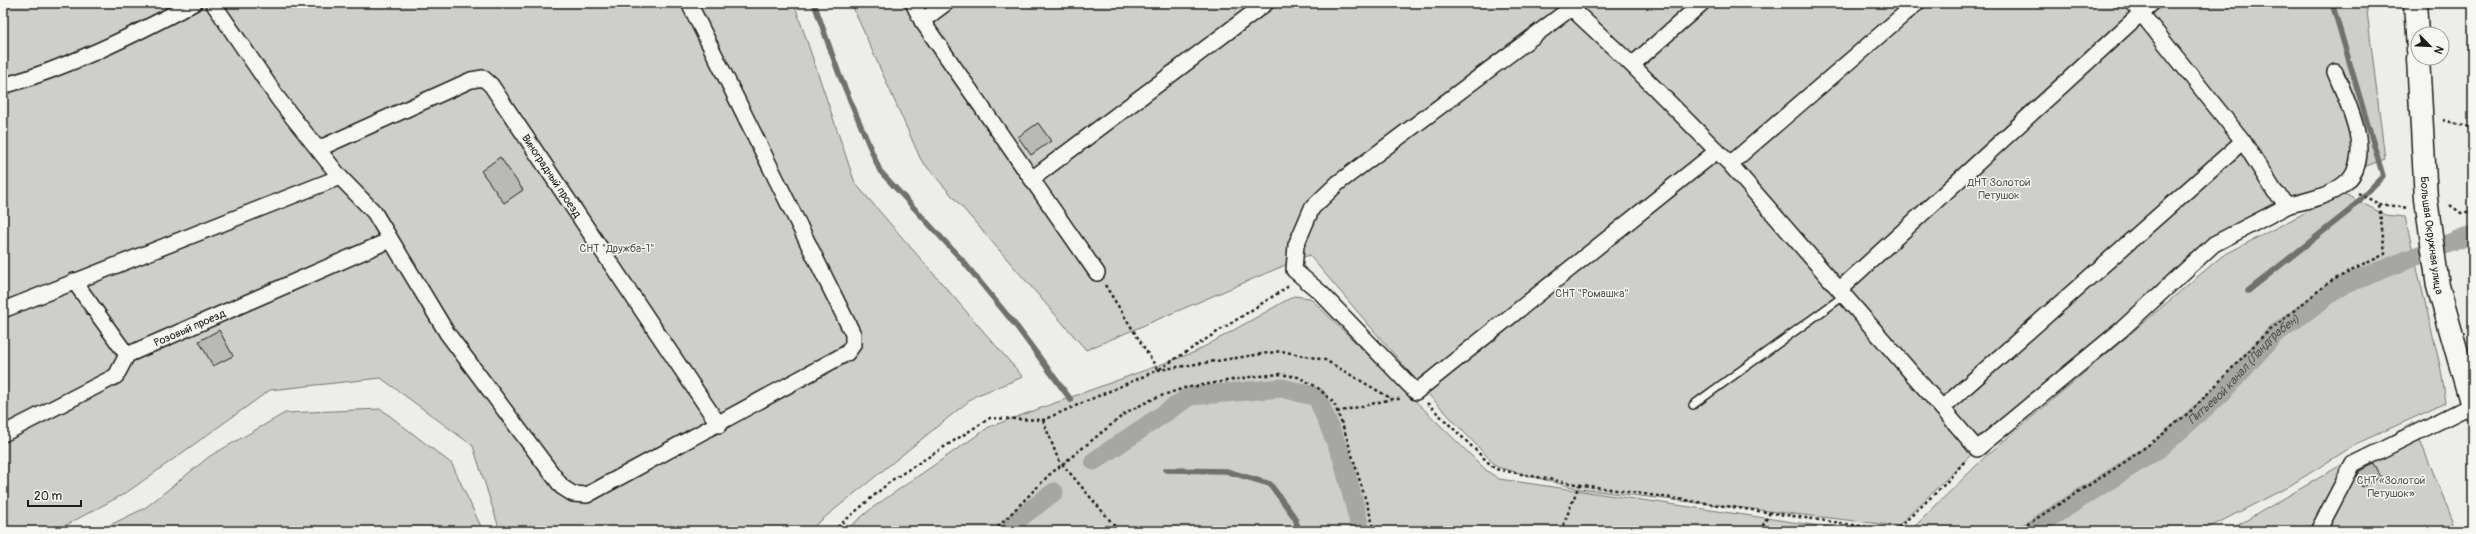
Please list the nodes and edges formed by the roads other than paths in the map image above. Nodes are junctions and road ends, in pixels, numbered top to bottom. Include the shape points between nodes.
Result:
1 (194, 3) edge
2 (213, 3) edge
3 (689, 3) edge
4 (913, 3) edge
5 (946, 3) edge
6 (1266, 3) edge
7 (1702, 3) edge
8 (1917, 3) edge
9 (2152, 3) edge
10 (2415, 3) edge
11 (1569, 6) edge
12 (2137, 9) edge
13 (922, 21) junction
14 (2416, 26) edge
15 (1632, 65) junction
16 (2418, 66) edge
17 (2335, 72) dead end
18 (3, 86) edge
19 (2243, 141) junction
20 (318, 149) junction
21 (1717, 151) junction
22 (1730, 164) junction
23 (340, 177) junction
24 (1033, 178) junction
25 (2289, 205) junction
26 (390, 240) junction
27 (1097, 273) road end
28 (74, 281) junction
29 (1843, 292) junction
30 (3, 310) edge
31 (127, 355) junction
32 (1693, 405) dead end
33 (2472, 406) edge
34 (1942, 408) junction
35 (718, 425) junction
36 (3, 434) edge
37 (2318, 531) edge

1 - 18 street via 122,42 29,79
2 - 20 street via 279,100
3 - 35 street via 853,334 853,345 847,353
4 - 13 street
5 - 13 street
6 - 24 street
7 - 15 street
8 - 22 street
9 - 12 street
10 - 14 highway
11 - 15 street
11 - 21 street via 1338,183 1312,208 1296,245 1294,270 1320,293 1416,392
12 - 19 street
12 - 29 street
13 - 24 street
15 - 21 street
16 - 33 highway, Большая Окружная улица via 2418,204
17 - 25 street via 2351,110 2360,146 2356,170 2344,184 2313,199
19 - 25 street via 2275,192
19 - 34 street
20 - 23 street
20 - 35 street, Виноградный проезд via 471,80 483,78 491,85
21 - 22 street
22 - 29 street
23 - 26 street via 374,212
23 - 28 street
24 - 27 street
25 - 34 street via 2214,244 2121,330 1977,449
26 - 31 street, Розовый проезд
26 - 35 street via 447,333 562,487 573,494 587,495
28 - 30 street
28 - 31 street
29 - 32 lane
29 - 34 street
31 - 36 street via 116,376
33 - 37 street via 2353,464

